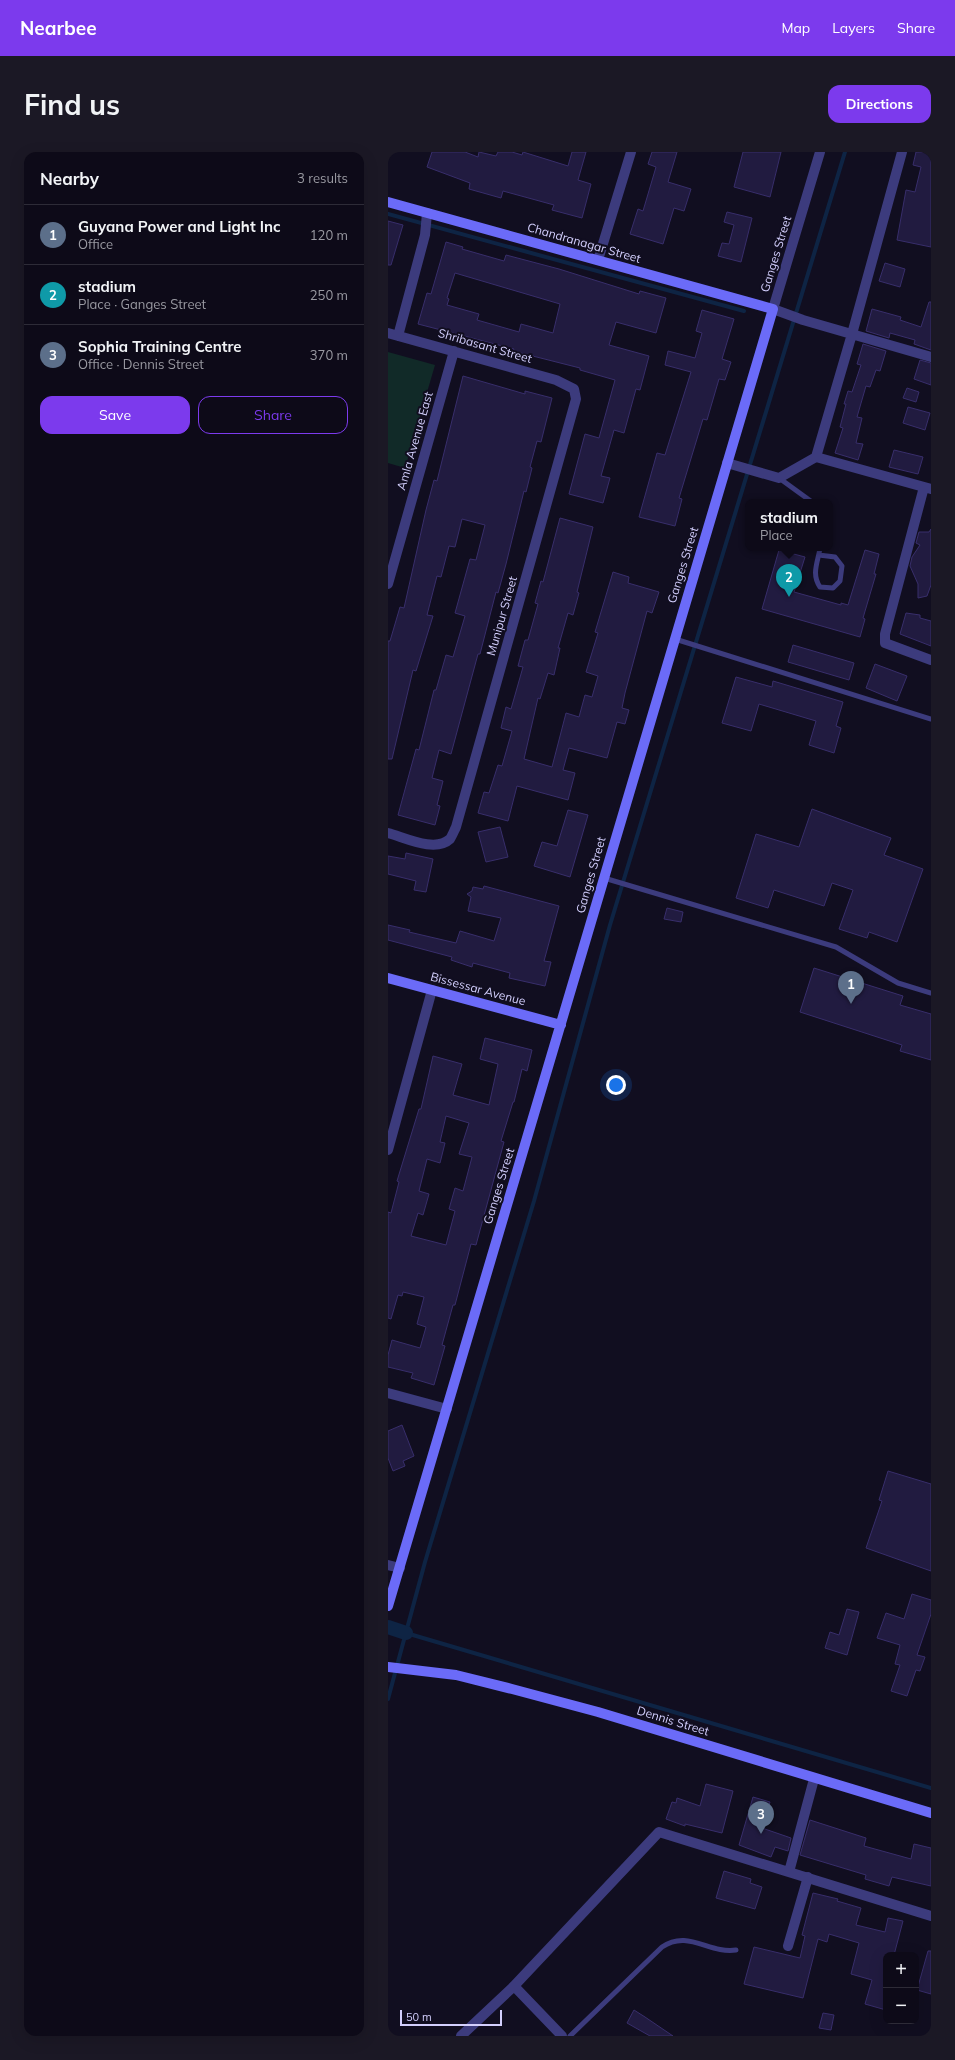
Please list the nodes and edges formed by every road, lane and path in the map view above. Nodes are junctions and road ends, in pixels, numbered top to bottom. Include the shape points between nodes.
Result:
1 (631, 152) edge
2 (820, 152) edge
3 (902, 152) edge
4 (388, 202) edge
5 (426, 216) junction
6 (598, 260) junction
7 (773, 309) junction
8 (388, 333) edge
9 (852, 334) junction
10 (398, 336) junction
11 (454, 351) junction
12 (931, 357) edge
13 (574, 389) joint
14 (816, 458) junction
15 (727, 463) junction
16 (779, 478) junction
17 (928, 488) edge
18 (808, 499) edge
19 (820, 551) edge
20 (819, 555) junction
21 (388, 584) edge
22 (675, 639) junction
23 (931, 660) edge
24 (931, 719) edge
25 (388, 833) edge
26 (604, 878) junction
27 (388, 978) edge
28 (432, 990) junction
29 (931, 993) edge
30 (561, 1025) junction
31 (388, 1150) edge
32 (388, 1393) edge
33 (447, 1409) junction
34 (388, 1565) edge
35 (400, 1568) junction
36 (389, 1604) edge
37 (388, 1668) edge
38 (814, 1779) junction
39 (931, 1813) edge
40 (789, 1872) junction
41 (808, 1878) junction
42 (931, 1916) edge
43 (788, 1946) dead end
44 (736, 1950) dead end
45 (514, 1986) junction
46 (461, 2036) edge
47 (562, 2036) edge
48 (570, 2036) edge

1 - 6 street
2 - 7 street, Ganges Street
3 - 9 street
4 - 5 street, Chandranagar Street
5 - 6 street, Chandranagar Street
5 - 10 street via 425,235
6 - 7 street, Chandranagar Street
7 - 9 street
7 - 15 street, Ganges Street
8 - 10 street, Shribasant Street
9 - 12 street
9 - 14 street
10 - 11 street, Shribasant Street
11 - 13 street, Shribasant Street via 556,380
11 - 21 street, Amla Avenue East
13 - 25 street, Munipur Street via 576,398 573,412 456,827 450,839 432,845
14 - 16 street
14 - 17 street
15 - 16 street
15 - 22 street, Ganges Street
16 - 18 lane
17 - 23 street via 885,634 885,643
19 - 20 lane
20 - 20 lane via 815,580 820,587 833,588 840,581 842,566 835,557
22 - 24 lane
22 - 26 street, Ganges Street
26 - 29 lane via 836,947 898,983
26 - 30 street, Ganges Street
27 - 28 street, Bissessar Avenue
28 - 30 street, Bissessar Avenue
28 - 31 street
30 - 33 street, Ganges Street
32 - 33 street
33 - 35 street, Ganges Street
34 - 35 street
35 - 36 street, Ganges Street
37 - 38 street, Dennis Street via 456,1675 506,1687 606,1714
38 - 39 street, Dennis Street
38 - 40 street
40 - 41 street
40 - 45 street via 659,1832
41 - 42 street
41 - 43 street
44 - 48 lane via 724,1951 692,1941 670,1941
45 - 46 street
45 - 47 street

